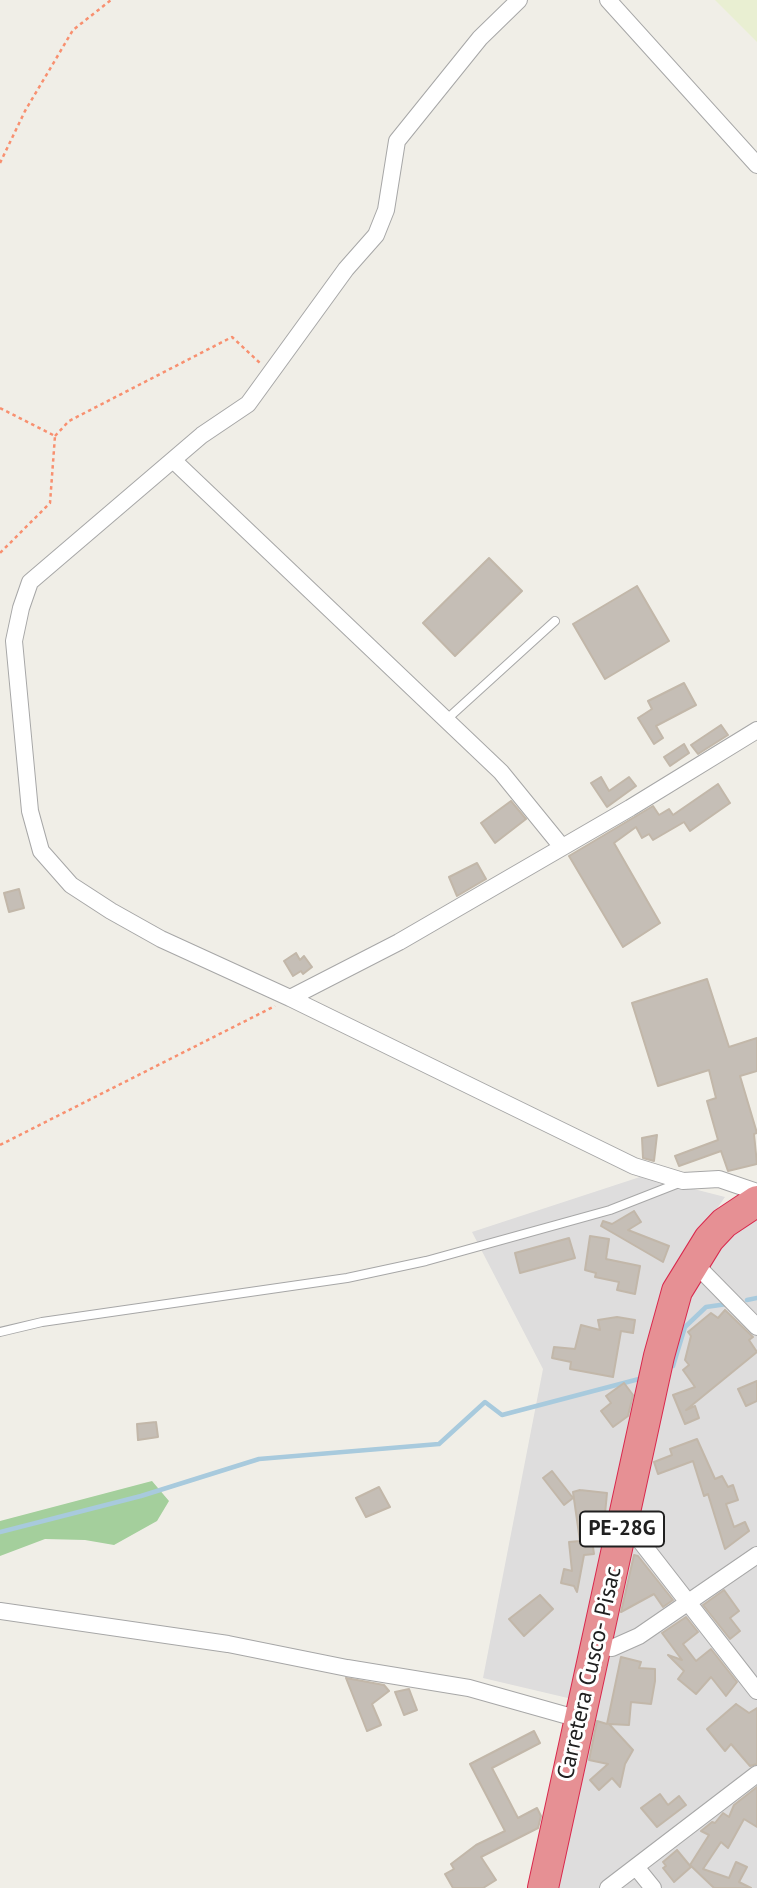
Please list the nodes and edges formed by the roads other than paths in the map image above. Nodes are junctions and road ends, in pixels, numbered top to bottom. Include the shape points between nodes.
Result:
1 (519, 0) edge
2 (608, 0) edge
3 (757, 165) edge
4 (173, 460) junction
5 (555, 621) dead end
6 (446, 720) junction
7 (757, 730) edge
8 (562, 848) junction
9 (290, 999) junction
10 (683, 1181) junction
11 (757, 1192) edge
12 (757, 1201) edge
13 (691, 1265) junction
14 (749, 1309) edge
15 (757, 1327) edge
16 (0, 1332) edge
17 (624, 1520) junction
18 (757, 1555) edge
19 (690, 1601) junction
20 (0, 1611) edge
21 (594, 1645) junction
22 (757, 1691) edge
23 (579, 1719) junction
24 (757, 1774) edge
25 (636, 1867) junction
26 (543, 1888) edge
27 (608, 1888) edge
28 (653, 1888) edge

1 - 4 street via 480,38 397,141 386,210 376,234 248,404
2 - 3 street
4 - 6 street
4 - 9 street via 30,582 14,641 30,811 41,851 71,886 161,939
5 - 6 lane
6 - 8 street via 501,772
7 - 8 street
8 - 9 street via 400,942
9 - 10 street via 634,1166
10 - 11 street via 719,1179
10 - 16 lane via 610,1210 426,1261 347,1278
12 - 13 highway, Carretera Cusco- Pisac / PE-28G via 724,1223
13 - 14 street
13 - 17 highway, Carretera Cusco- Pisac / PE-28G via 677,1291 659,1356
14 - 15 street
17 - 19 street
17 - 21 highway, Carretera Cusco- Pisac / PE-28G
18 - 19 street
19 - 21 street via 630,1640 612,1648
19 - 22 street
20 - 23 street via 228,1644 469,1688
21 - 23 highway, Carretera Cusco- Pisac / PE-28G
23 - 26 highway, Carretera Cusco- Pisac / PE-28G
24 - 25 street
25 - 27 street
25 - 28 street

